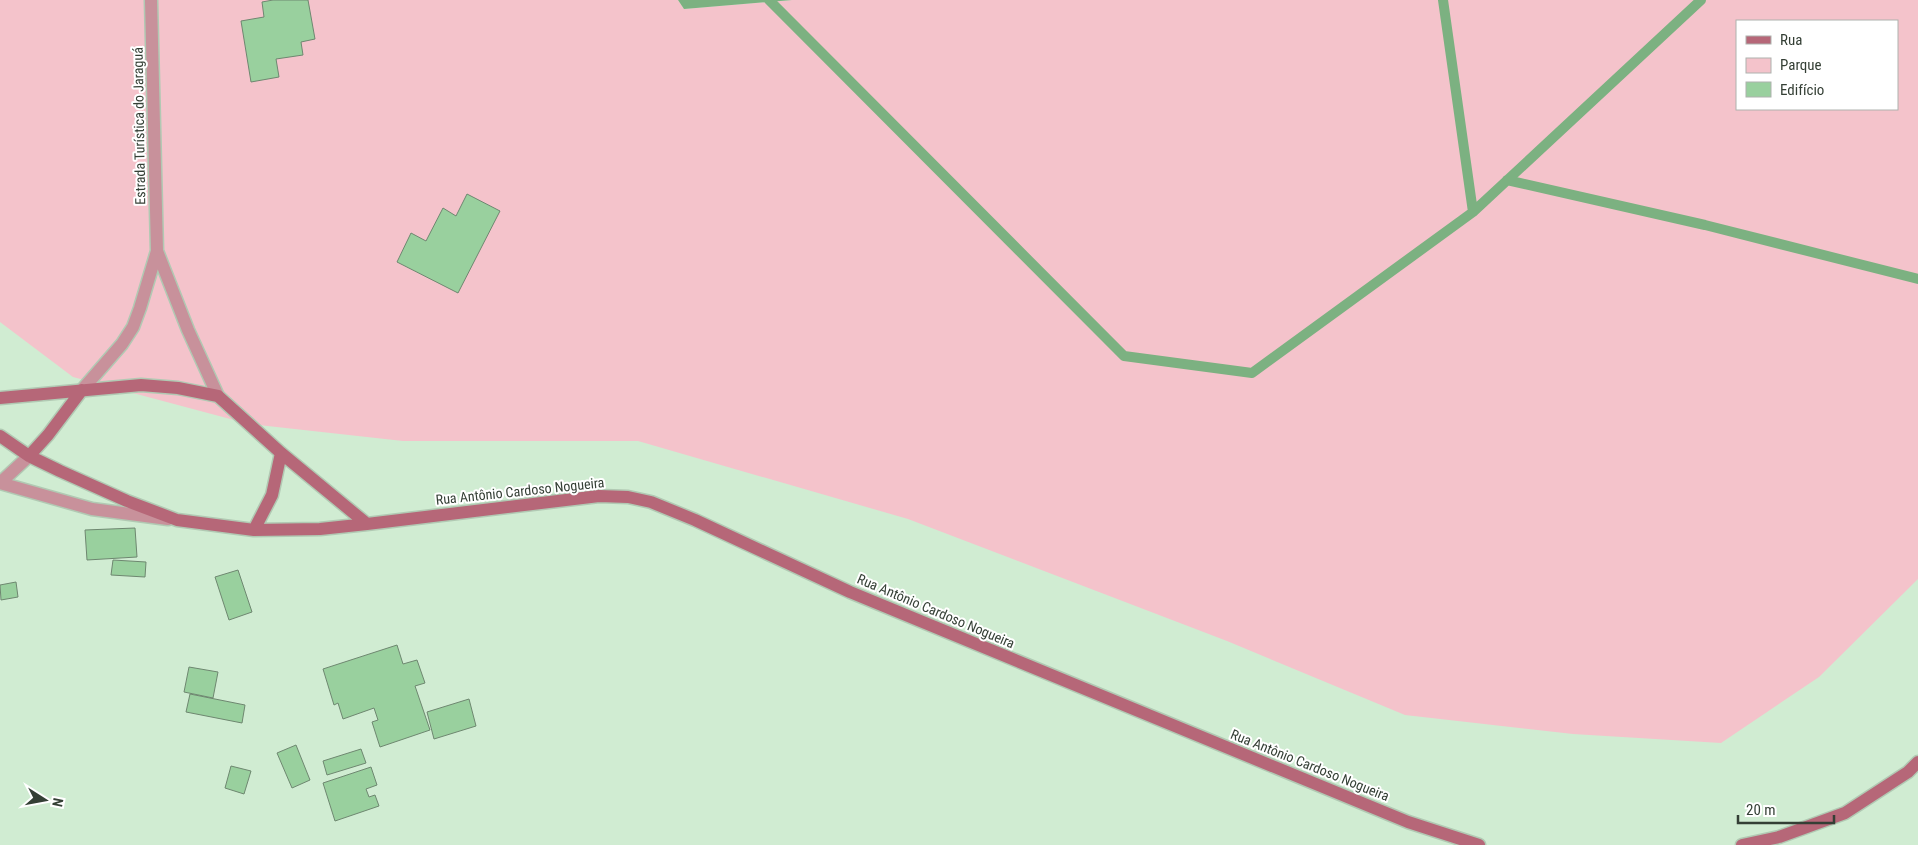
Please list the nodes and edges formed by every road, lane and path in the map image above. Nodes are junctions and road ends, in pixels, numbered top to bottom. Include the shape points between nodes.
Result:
1 (151, 0) edge
2 (157, 251) junction
3 (82, 390) junction
4 (218, 396) junction
5 (0, 398) edge
6 (0, 436) edge
7 (282, 454) junction
8 (29, 456) junction
9 (0, 483) edge
10 (177, 520) junction
11 (366, 524) junction
12 (254, 530) junction
13 (1918, 762) edge
14 (1479, 845) edge
15 (1742, 845) edge

1 - 2 street, Estrada Turística do Jaraguá
2 - 3 street, Estrada Turística do Jaraguá via 133,326 122,344
2 - 4 street, Estrada Turística do Jaraguá
3 - 4 main road via 141,385
3 - 5 main road
3 - 8 main road
4 - 7 main road, Estrada Turística do Jaraguá
6 - 8 main road
7 - 11 main road
7 - 12 main road via 272,495
8 - 9 street
8 - 10 main road
9 - 10 street via 92,509
10 - 12 main road
11 - 12 main road, Rua Antônio Cardoso Nogueira via 320,529
11 - 14 main road, Rua Antônio Cardoso Nogueira via 599,496 651,502 868,599 1408,822
13 - 15 main road via 1845,814 1780,837

